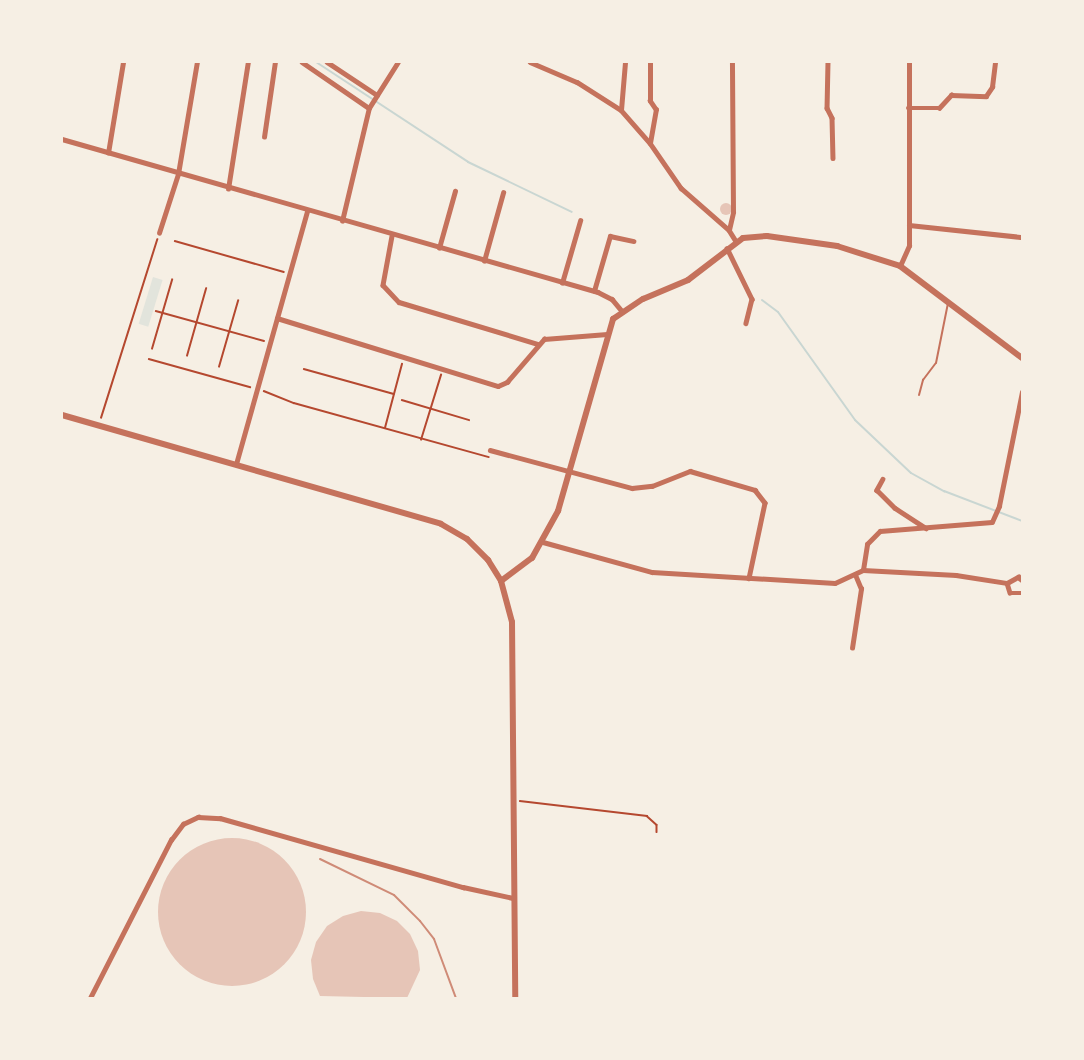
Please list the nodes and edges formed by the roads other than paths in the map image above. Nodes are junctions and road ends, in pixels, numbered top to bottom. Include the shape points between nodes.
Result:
1 (123, 62) edge
2 (197, 62) edge
3 (248, 62) edge
4 (275, 62) edge
5 (302, 62) edge
6 (327, 62) edge
7 (398, 62) edge
8 (530, 62) edge
9 (625, 62) edge
10 (650, 62) edge
11 (732, 62) edge
12 (828, 62) edge
13 (909, 62) edge
14 (995, 62) edge
15 (377, 95) junction
16 (369, 108) junction
17 (908, 108) junction
18 (621, 110) junction
19 (264, 137) dead end
20 (62, 139) edge
21 (650, 143) junction
22 (108, 153) junction
23 (833, 159) dead end
24 (178, 174) junction
25 (228, 189) junction
26 (455, 191) dead end
27 (503, 193) dead end
28 (307, 212) junction
29 (342, 222) junction
30 (580, 222) dead end
31 (909, 225) junction
32 (729, 230) junction
33 (159, 233) road end
34 (392, 236) junction
35 (1023, 237) edge
36 (633, 241) dead end
37 (736, 241) junction
38 (439, 248) junction
39 (727, 248) junction
40 (484, 261) junction
41 (900, 266) junction
42 (562, 283) junction
43 (594, 291) junction
44 (948, 303) junction
45 (622, 310) junction
46 (277, 318) junction
47 (746, 323) dead end
48 (607, 334) junction
49 (538, 344) junction
50 (1023, 358) edge
51 (1023, 392) edge
52 (919, 396) dead end
53 (62, 415) edge
54 (490, 450) dead end
55 (236, 465) junction
56 (570, 473) junction
57 (883, 479) dead end
58 (926, 528) junction
59 (543, 542) junction
60 (863, 570) junction
61 (855, 574) junction
62 (749, 578) junction
63 (1023, 580) edge
64 (501, 581) junction
65 (1007, 583) junction
66 (1023, 593) edge
67 (852, 648) dead end
68 (513, 898) junction
69 (90, 999) edge
70 (515, 999) edge

1 - 22 street
2 - 24 street
3 - 25 street
4 - 19 street
5 - 16 street
6 - 15 street
7 - 15 street
8 - 18 street via 577,82
9 - 18 street
10 - 21 street via 650,101 656,110
11 - 32 street
12 - 23 street via 826,108 832,118
13 - 17 street
14 - 17 street via 992,87 986,96 951,95 939,108
15 - 16 street
16 - 29 street
17 - 31 street
18 - 21 street
20 - 22 street
21 - 32 street via 681,188
22 - 24 street
24 - 25 street
24 - 33 street
25 - 28 street
26 - 38 street
27 - 40 street
28 - 29 street
28 - 46 street
29 - 34 street
30 - 42 street
31 - 35 street
31 - 41 street via 909,246
32 - 37 street
34 - 38 street
34 - 49 street via 382,285 399,302
36 - 43 street via 610,236
37 - 39 street
37 - 41 street via 758,236 837,246
38 - 40 street
39 - 45 street via 688,280
39 - 47 street via 752,299
40 - 42 street
41 - 44 street
42 - 43 street
43 - 45 street via 612,299
44 - 50 street
44 - 52 lane via 936,363 923,380
45 - 48 street
46 - 49 street via 498,386 507,382
46 - 55 street
48 - 49 street via 550,338
48 - 56 street
51 - 58 street via 999,506 992,522
53 - 55 street
54 - 56 street
55 - 64 street via 441,524 467,539 488,560
56 - 59 street
56 - 62 street via 643,489 690,471 756,489 765,503
57 - 58 street via 877,490 895,508
58 - 60 street via 874,533 867,544
59 - 62 street via 652,572
59 - 64 street via 532,558
60 - 61 street
60 - 65 street via 956,575
61 - 62 street via 835,583
61 - 67 street via 861,589
63 - 65 street via 1017,577
64 - 68 street via 512,622
65 - 66 street via 1010,593
68 - 69 street via 220,818 198,816 183,824 171,840
68 - 70 street

